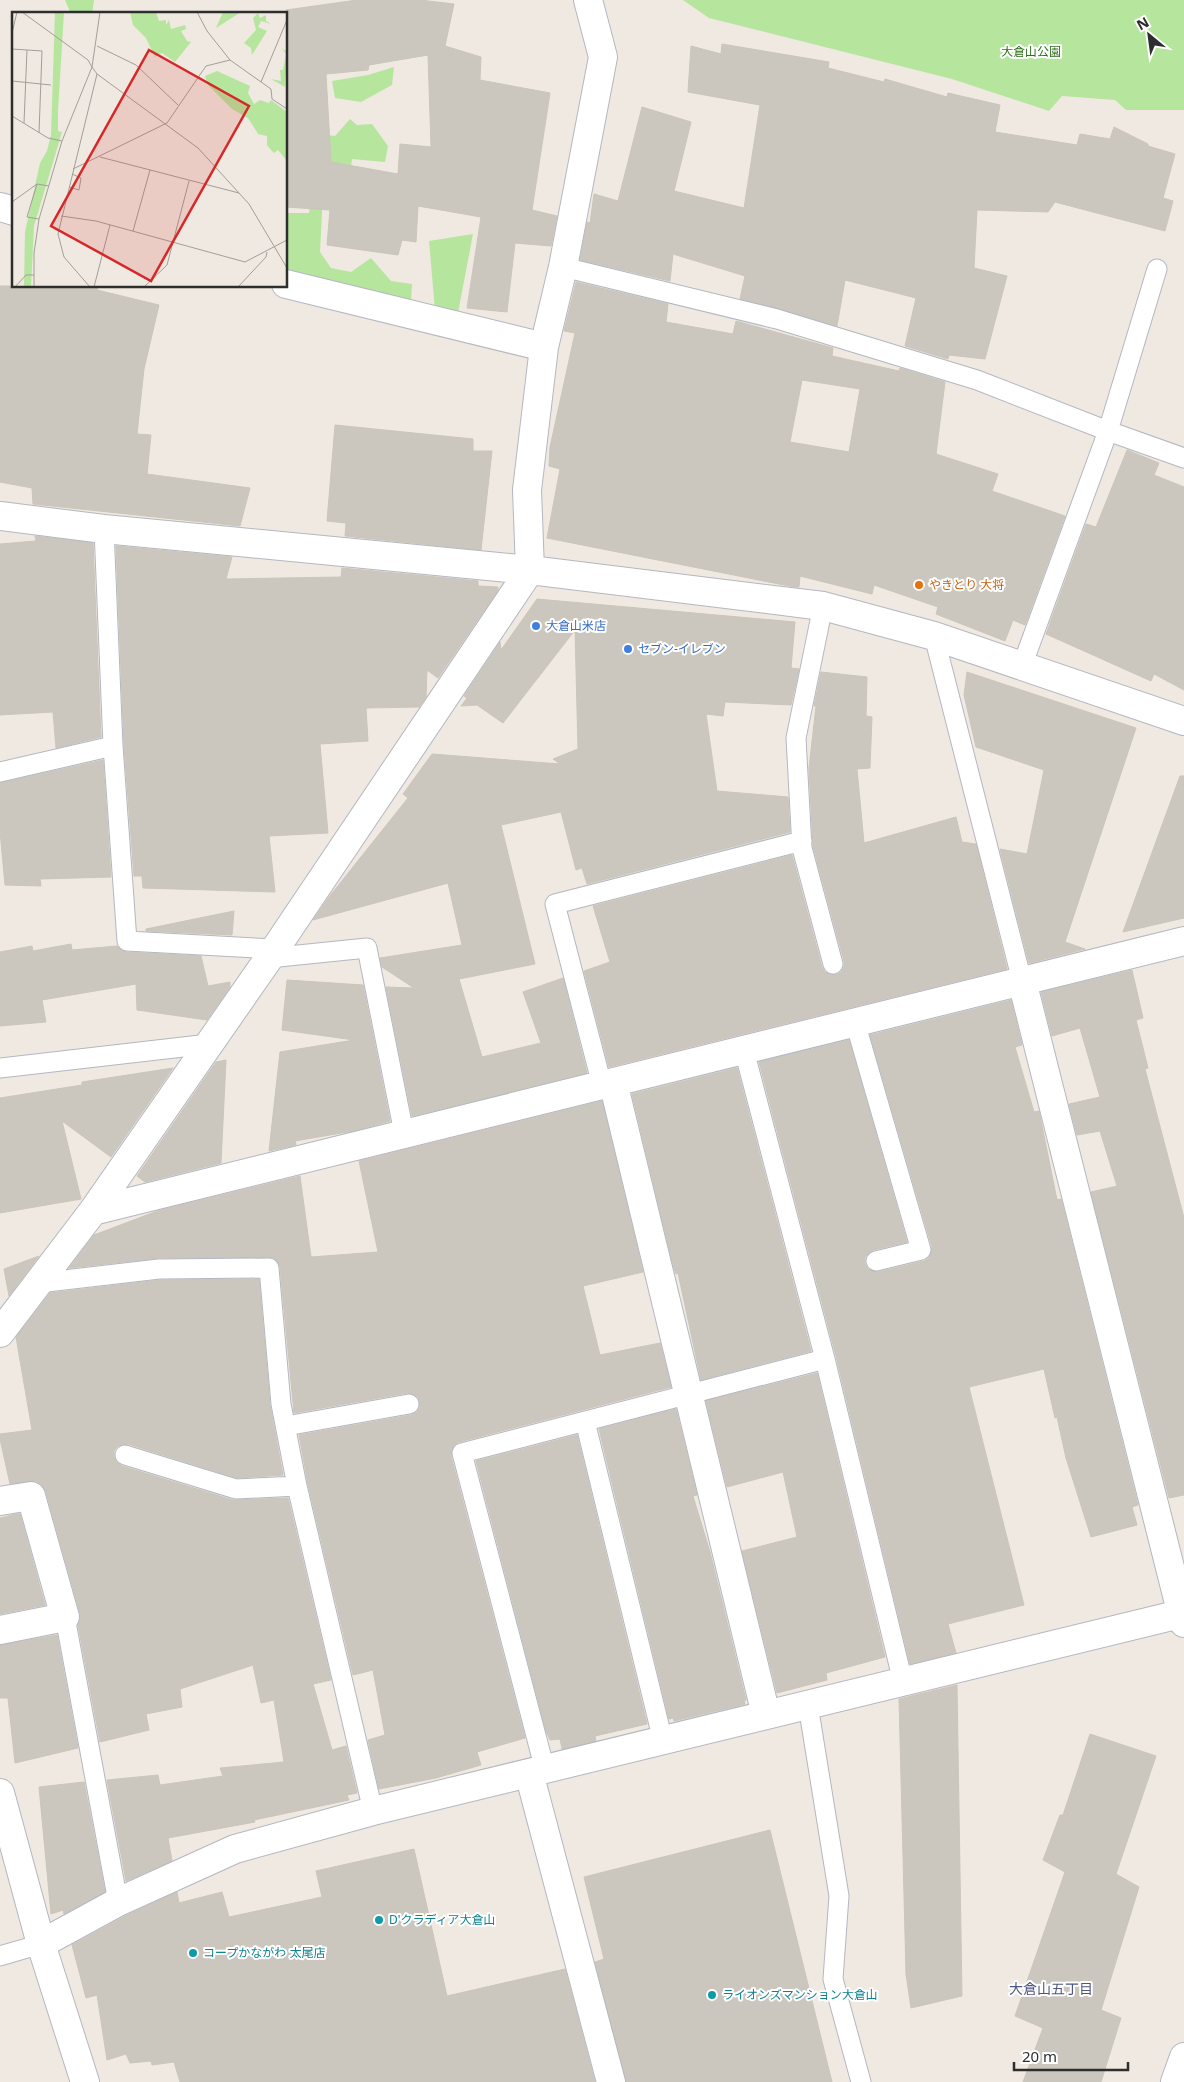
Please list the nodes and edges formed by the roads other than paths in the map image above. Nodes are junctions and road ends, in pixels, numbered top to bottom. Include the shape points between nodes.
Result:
1 (588, 0) edge
2 (563, 267) junction
3 (1157, 269) dead end
4 (288, 284) edge
5 (544, 348) junction
6 (1108, 431) junction
7 (1184, 458) edge
8 (0, 516) edge
9 (104, 529) junction
10 (530, 570) junction
11 (823, 606) junction
12 (934, 636) junction
13 (1022, 666) junction
14 (1184, 721) edge
15 (113, 746) junction
16 (0, 772) edge
17 (802, 841) junction
18 (1184, 941) edge
19 (271, 954) junction
20 (833, 964) dead end
21 (1022, 981) junction
22 (855, 1022) junction
23 (209, 1044) junction
24 (744, 1050) junction
25 (0, 1068) edge
26 (608, 1084) junction
27 (404, 1133) junction
28 (93, 1210) junction
29 (876, 1261) dead end
30 (38, 1283) junction
31 (0, 1333) edge
32 (824, 1359) junction
33 (689, 1394) junction
34 (409, 1404) dead end
35 (585, 1421) junction
36 (286, 1426) junction
37 (125, 1455) dead end
38 (297, 1486) junction
39 (0, 1500) edge
40 (65, 1616) junction
41 (1183, 1617) edge
42 (0, 1630) edge
43 (903, 1682) junction
44 (808, 1705) junction
45 (766, 1715) junction
46 (663, 1741) junction
47 (537, 1771) junction
48 (0, 1793) edge
49 (373, 1812) junction
50 (118, 1902) junction
51 (41, 1944) junction
52 (0, 1956) edge
53 (1184, 2057) edge
54 (85, 2082) edge
55 (610, 2082) edge
56 (861, 2082) edge
57 (1175, 2082) edge

1 - 2 street via 603,57
2 - 5 street
2 - 6 lane via 776,319 977,380
3 - 6 lane
4 - 5 street
5 - 10 street via 527,490
6 - 7 lane
6 - 13 lane
8 - 9 street
9 - 10 street
9 - 15 lane
10 - 11 street
10 - 19 street
11 - 12 street
11 - 17 lane via 796,738
12 - 13 street
12 - 21 lane
13 - 14 street
15 - 16 lane
15 - 19 lane via 127,942
17 - 20 lane
17 - 26 lane via 555,904
18 - 21 street
19 - 23 street
19 - 27 lane via 367,948
21 - 22 street
21 - 41 street
22 - 24 street
22 - 29 lane via 921,1250
23 - 25 lane
23 - 28 street
24 - 26 street
24 - 32 lane
26 - 27 street
26 - 33 street
27 - 28 street
28 - 30 street
30 - 31 street
30 - 36 lane via 159,1269 269,1268 281,1404
32 - 33 lane
32 - 43 lane
33 - 35 lane
33 - 45 street
34 - 36 lane
35 - 46 lane
35 - 47 lane via 462,1453
36 - 38 lane
37 - 38 lane via 236,1489
38 - 49 lane
39 - 40 street via 31,1496
40 - 42 street
40 - 50 lane
41 - 43 street
43 - 44 street
44 - 45 street
44 - 56 lane via 839,1896 833,1979
45 - 46 street
46 - 47 street
47 - 49 street
47 - 55 street
48 - 51 street
49 - 50 street via 235,1849
50 - 51 street
51 - 52 lane
51 - 54 street
53 - 57 street

